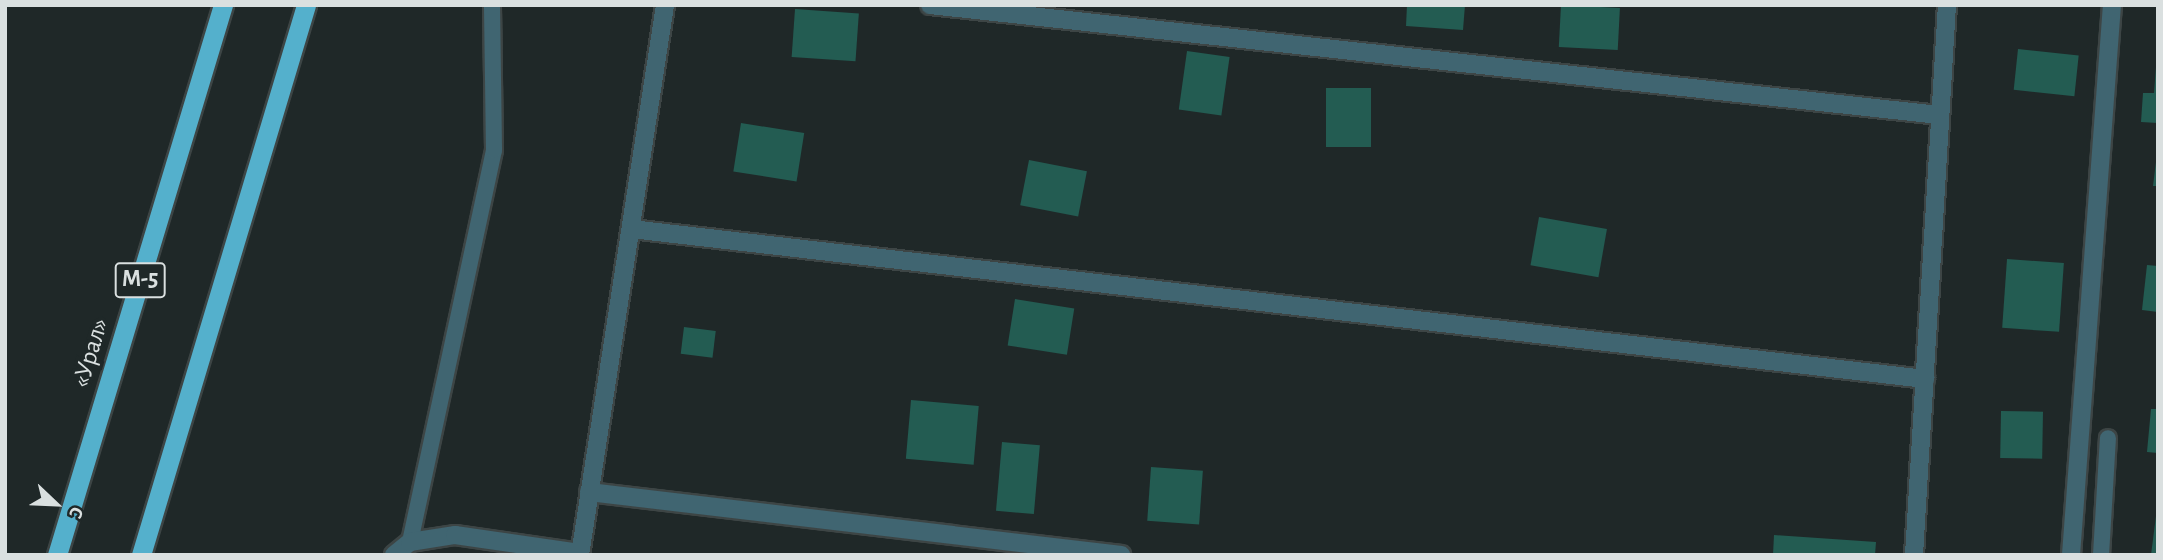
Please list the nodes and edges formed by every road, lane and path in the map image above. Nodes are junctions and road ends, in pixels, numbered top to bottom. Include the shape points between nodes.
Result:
1 (223, 5) edge
2 (306, 5) edge
3 (492, 5) edge
4 (665, 5) edge
5 (930, 5) edge
6 (1947, 5) edge
7 (2112, 5) edge
8 (1939, 115) junction
9 (631, 229) junction
10 (1925, 379) junction
11 (2108, 438) dead end
12 (589, 492) junction
13 (410, 542) junction
14 (580, 554) edge
15 (57, 555) edge
16 (141, 555) edge
17 (394, 555) edge
18 (1122, 555) edge
19 (1914, 555) edge
20 (2071, 555) edge
21 (2101, 555) edge

1 - 15 highway, «Урал» / М-5
2 - 16 highway
3 - 13 lane via 494,150
4 - 9 street
5 - 8 street
6 - 8 street
7 - 20 street
8 - 10 street
9 - 10 street
9 - 12 street
10 - 19 street
11 - 21 lane
12 - 14 street
12 - 18 street
13 - 14 street via 455,535
13 - 17 street

